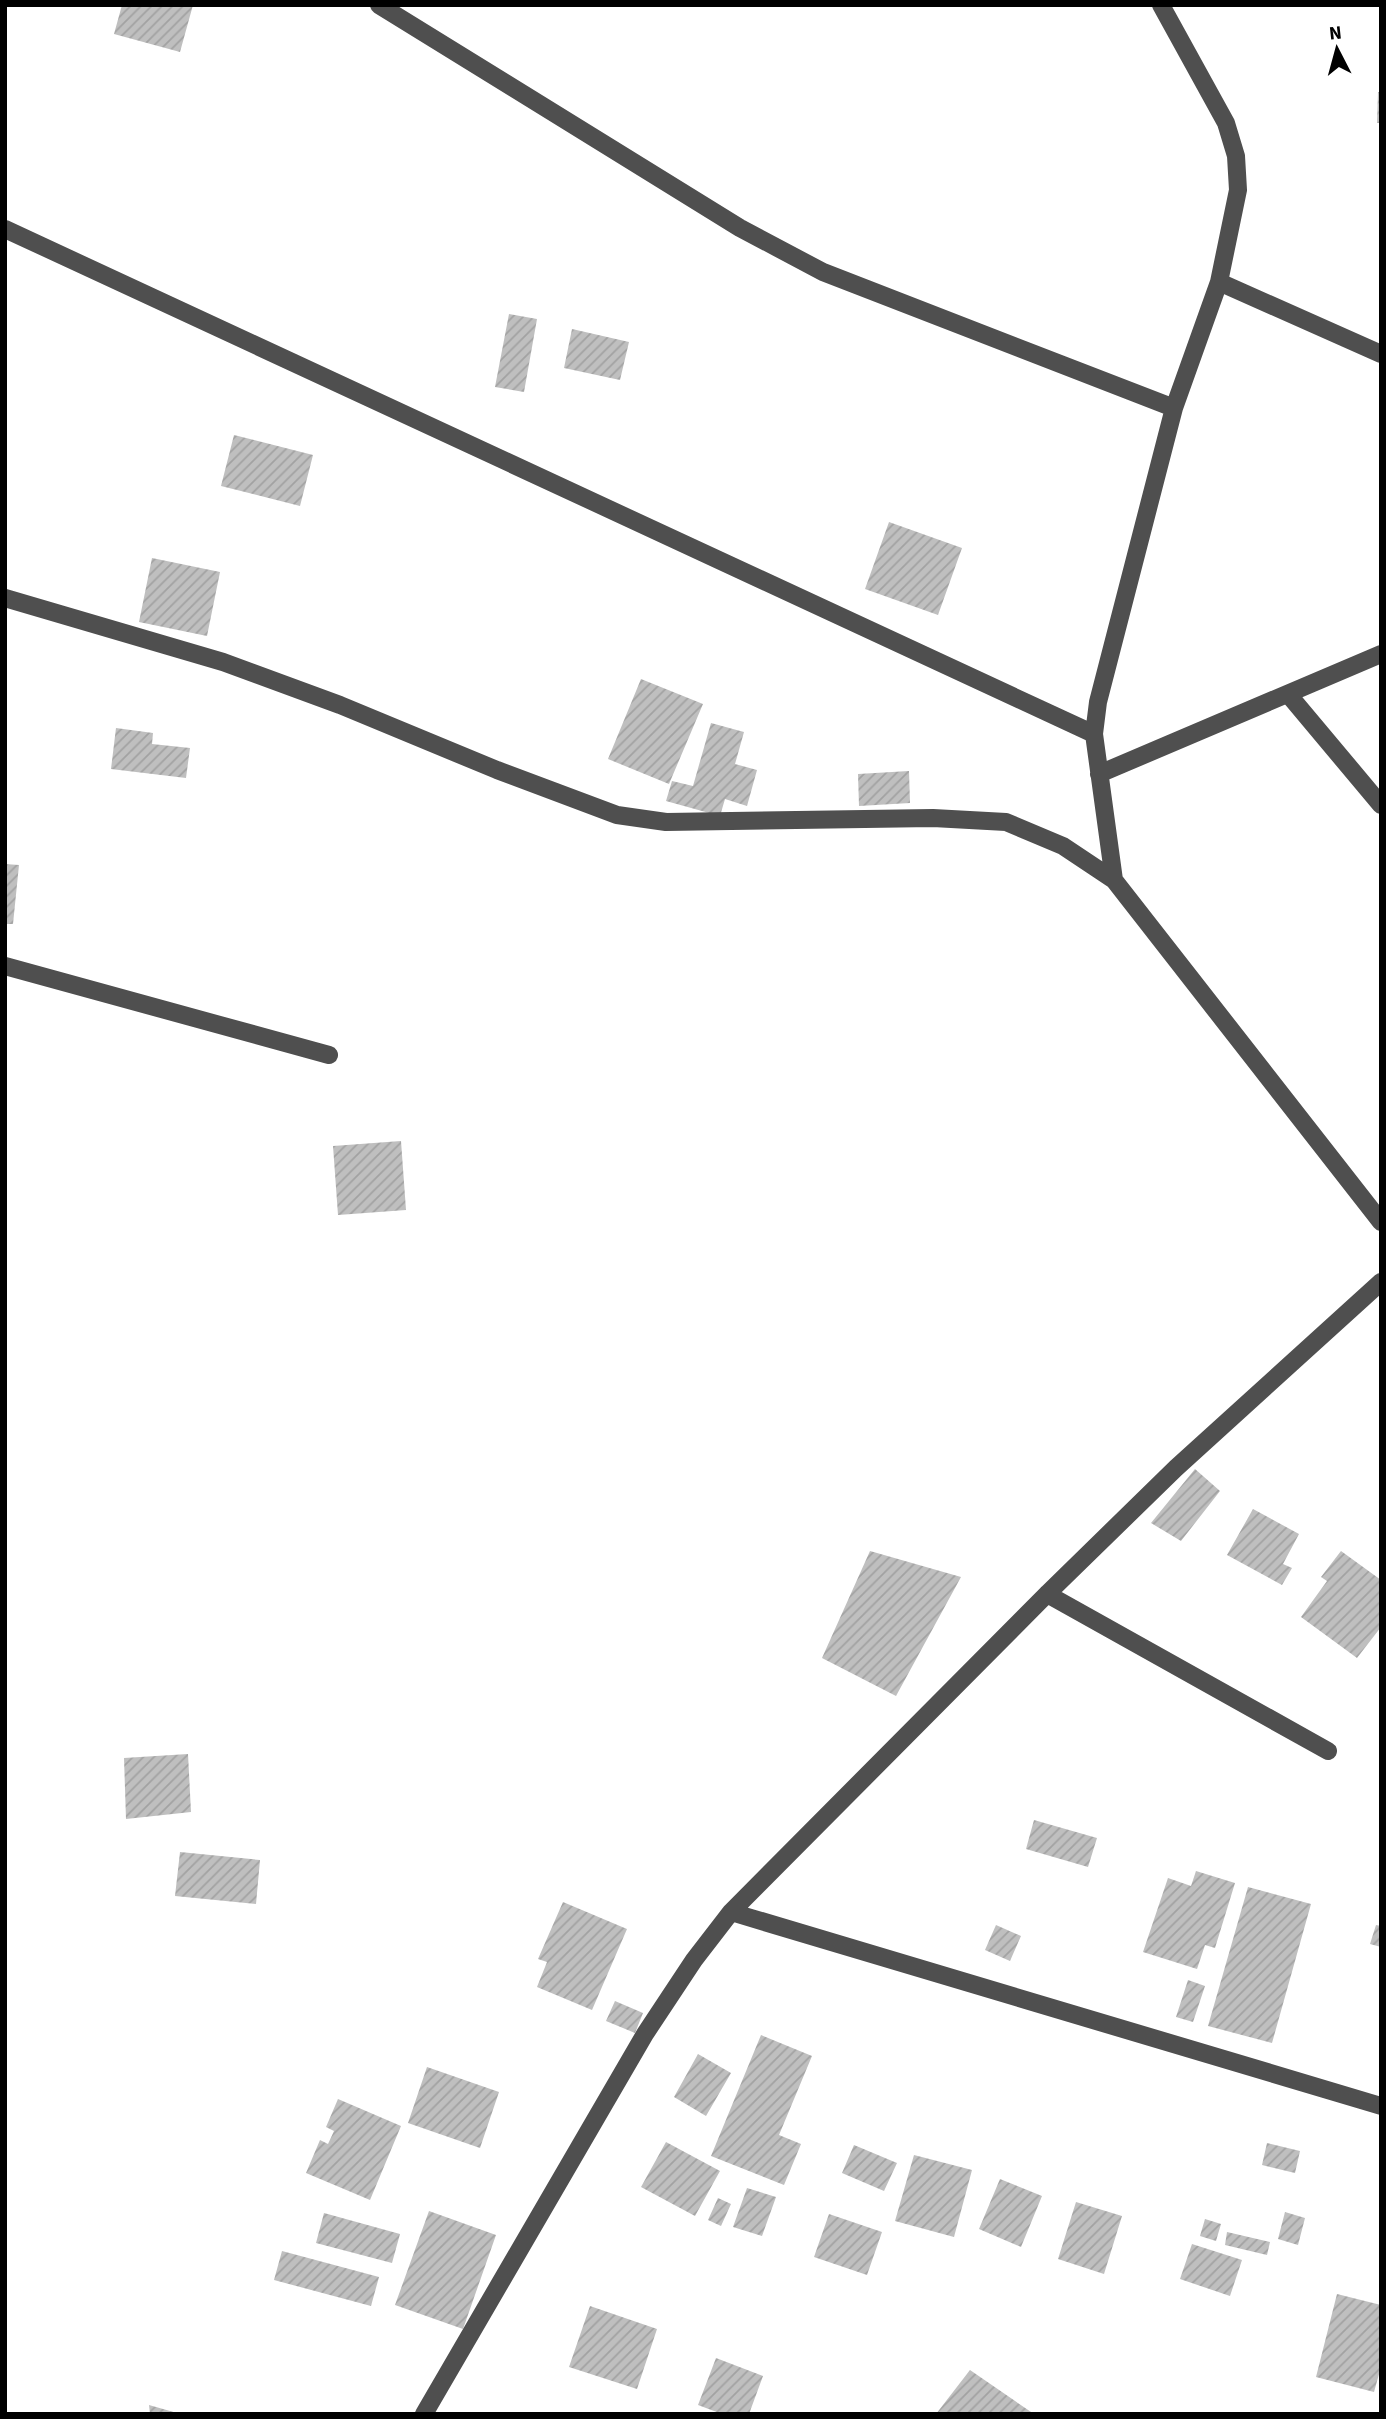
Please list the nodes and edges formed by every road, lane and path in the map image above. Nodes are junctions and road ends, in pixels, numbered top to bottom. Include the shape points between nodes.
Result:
1 (379, 5) edge
2 (1161, 5) edge
3 (5, 229) edge
4 (1219, 282) junction
5 (1381, 354) edge
6 (1174, 408) junction
7 (5, 598) edge
8 (1381, 654) edge
9 (1288, 694) junction
10 (1094, 734) junction
11 (1098, 774) junction
12 (1381, 805) edge
13 (1114, 880) junction
14 (5, 965) edge
15 (329, 1055) dead end
16 (1381, 1222) edge
17 (1381, 1282) edge
18 (1047, 1594) junction
19 (1328, 1751) dead end
20 (731, 1912) junction
21 (1381, 2106) edge
22 (429, 2412) edge

1 - 6 street via 740,228 823,272
2 - 4 street via 1226,123 1236,156 1238,190
3 - 10 street
4 - 5 street
4 - 6 street
6 - 10 street via 1098,702
7 - 13 street via 223,662 617,815 666,822 933,818 1006,822 1063,846
8 - 9 street
9 - 11 street
9 - 12 street
10 - 11 street
11 - 13 street
13 - 16 street
14 - 15 street
17 - 18 street via 1176,1468
18 - 19 street
18 - 20 street
20 - 21 street
20 - 22 street via 645,2034

